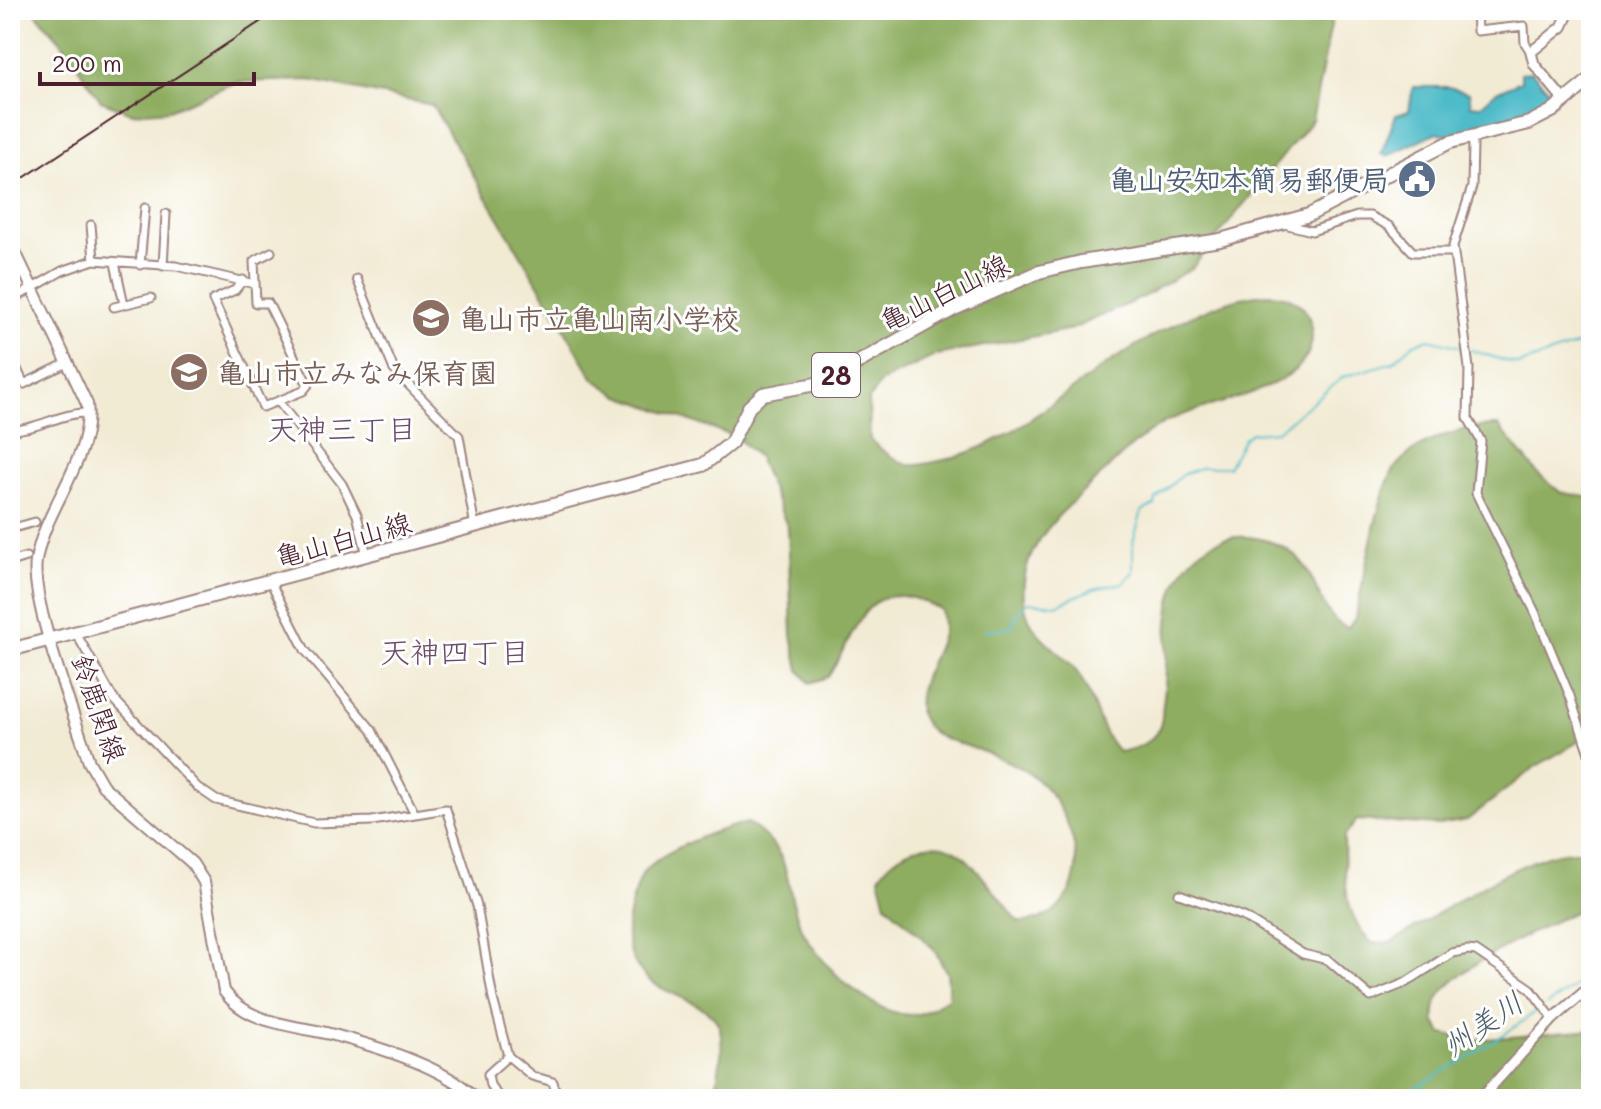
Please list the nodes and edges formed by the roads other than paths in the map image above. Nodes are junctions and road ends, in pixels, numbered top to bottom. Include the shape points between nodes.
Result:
1 (1476, 10) edge
2 (1570, 10) edge
3 (1531, 52) junction
4 (1591, 79) edge
5 (1563, 99) junction
6 (1469, 135) junction
7 (145, 208) dead end
8 (166, 214) dead end
9 (1282, 223) junction
10 (91, 225) dead end
11 (10, 241) edge
12 (271, 252) dead end
13 (1453, 252) junction
14 (94, 260) junction
15 (115, 263) junction
16 (140, 265) junction
17 (163, 266) junction
18 (357, 279) dead end
19 (243, 280) junction
20 (255, 284) junction
21 (33, 288) junction
22 (151, 298) dead end
23 (10, 301) edge
24 (124, 304) junction
25 (114, 307) dead end
26 (10, 354) edge
27 (69, 362) junction
28 (278, 401) junction
29 (88, 413) junction
30 (10, 430) edge
31 (35, 522) dead end
32 (10, 529) edge
33 (475, 529) junction
34 (26, 557) dead end
35 (368, 557) junction
36 (10, 562) edge
37 (271, 583) junction
38 (77, 635) junction
39 (52, 642) junction
40 (10, 650) edge
41 (1591, 760) edge
42 (415, 814) junction
43 (1179, 894) dead end
44 (1591, 986) edge
45 (1553, 1019) junction
46 (508, 1056) junction
47 (476, 1099) edge
48 (500, 1099) edge
49 (558, 1099) edge
50 (1480, 1099) edge

1 - 3 street via 1477,31 1524,26
2 - 3 street via 1562,27
3 - 5 street via 1534,64
4 - 5 main road, 亀山白山線 / 28
5 - 6 main road, 亀山白山線 / 28 via 1529,123
6 - 9 main road, 亀山白山線 / 28 via 1309,215
6 - 13 street via 1472,187 1455,230
7 - 16 street
8 - 17 street
9 - 13 street via 1312,231 1370,216 1389,226 1413,252
9 - 33 main road, 亀山白山線 / 28 via 1220,240 1039,272 925,323 821,383 763,394 749,407 731,443 703,465
10 - 14 street
11 - 21 main road
12 - 20 street via 254,261
13 - 41 street via 1462,304 1468,418 1481,441 1477,499 1535,612
14 - 15 street
14 - 21 street
15 - 16 street
15 - 24 street
16 - 17 street
17 - 19 street
18 - 33 street via 394,370 459,436
19 - 20 street
19 - 28 street via 213,300 263,407
20 - 28 street via 256,303 268,303 308,385
21 - 23 street
21 - 27 main road
22 - 24 street
24 - 25 street
26 - 27 street via 24,384
27 - 29 main road
28 - 35 street via 342,484
29 - 30 street
29 - 39 main road, 鈴鹿関線 via 80,448 36,559 36,585
31 - 32 street
33 - 35 main road, 亀山白山線 / 28
34 - 36 street
35 - 37 main road, 亀山白山線 / 28
37 - 38 main road, 亀山白山線 / 28
37 - 42 street via 305,650 372,730
38 - 39 main road, 亀山白山線 / 28
38 - 42 street via 113,698 212,798 314,823
39 - 40 main road, 亀山白山線 / 28
39 - 47 main road, 鈴鹿関線 via 89,762 103,786 192,863 204,882 224,991 234,1006 442,1073
42 - 46 street via 446,809 450,818 477,906
43 - 45 street via 1244,917 1303,954 1328,960 1371,997 1452,953 1476,951 1530,988
44 - 45 street
45 - 50 street
46 - 48 street via 488,1074
46 - 49 street via 532,1076 553,1082

